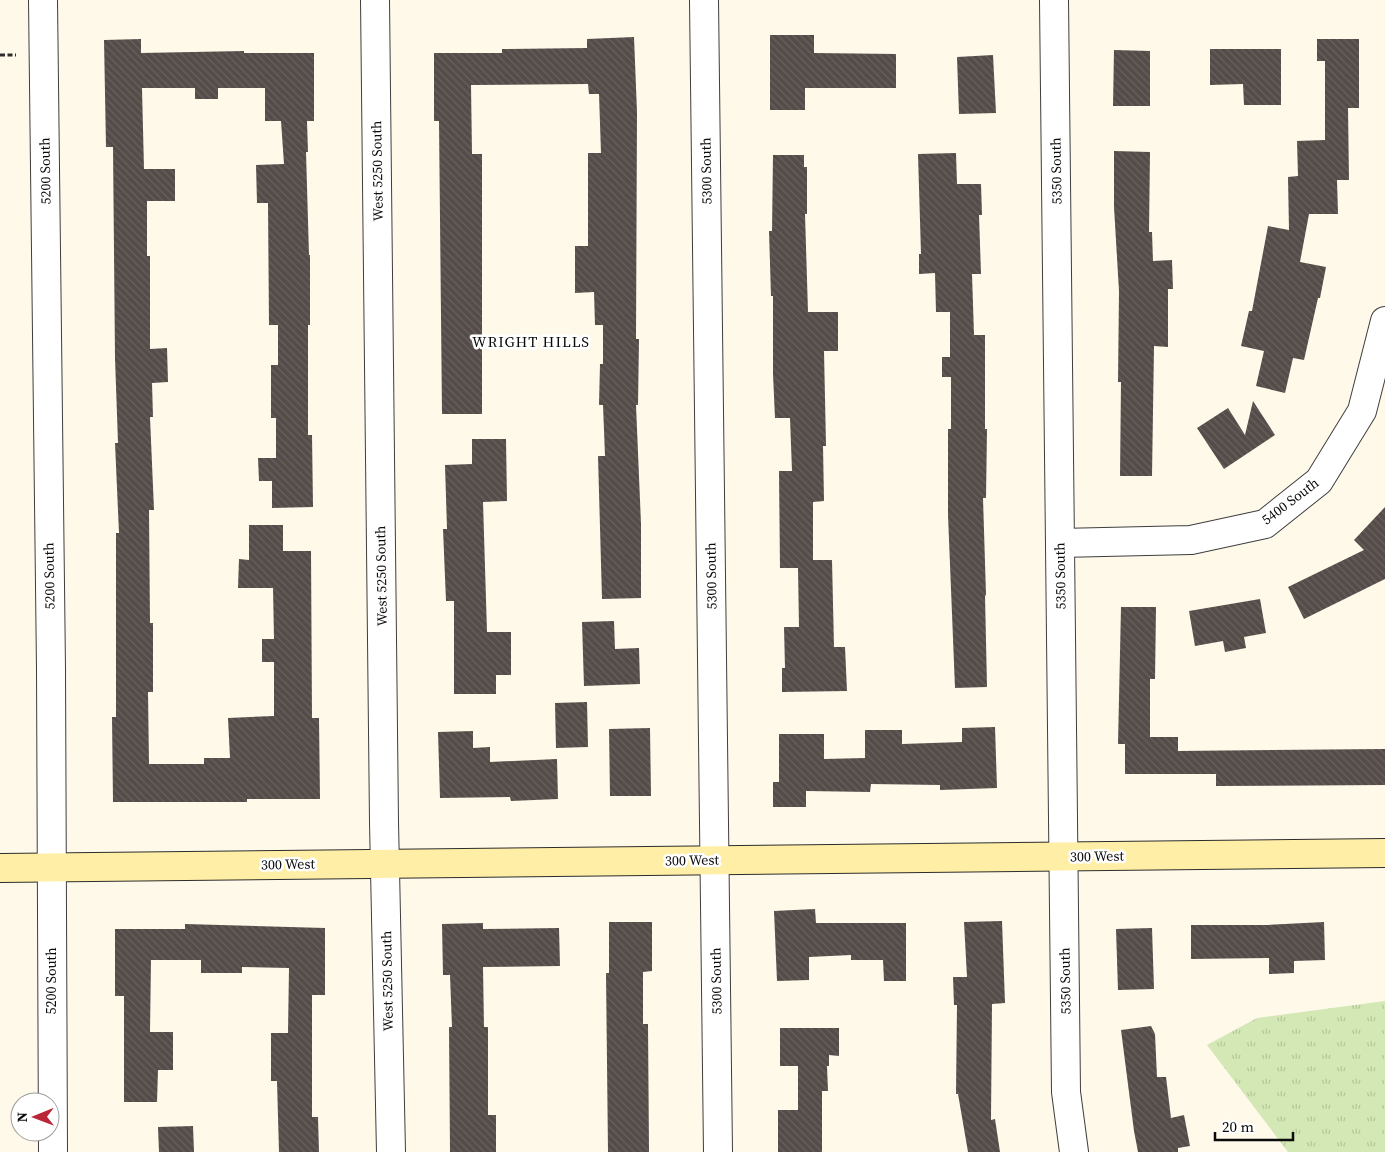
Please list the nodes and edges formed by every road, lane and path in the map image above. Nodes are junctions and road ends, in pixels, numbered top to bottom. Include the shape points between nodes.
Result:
1 (43, 0) edge
2 (375, 0) edge
3 (704, 0) edge
4 (1054, 0) edge
5 (0, 55) edge
6 (16, 55) dead end
7 (1385, 321) edge
8 (1060, 543) junction
9 (1385, 853) edge
10 (1063, 856) junction
11 (715, 860) junction
12 (385, 863) junction
13 (51, 867) junction
14 (0, 868) edge
15 (53, 1152) edge
16 (391, 1152) edge
17 (718, 1152) edge
18 (1074, 1152) edge

1 - 13 street, 5200 South
2 - 12 street, West 5250 South
3 - 11 street, 5300 South
4 - 8 street, 5350 South
5 - 6 path
7 - 8 street, 5400 South via 1362,411 1319,481 1265,524 1191,540
8 - 10 street, 5350 South
9 - 10 main road, 300 West
10 - 11 main road, 300 West
10 - 18 street, 5350 South via 1066,1092
11 - 12 main road, 300 West
11 - 17 street, 5300 South
12 - 13 main road, 300 West
12 - 16 street, West 5250 South
13 - 14 main road, 300 West
13 - 15 street, 5200 South

